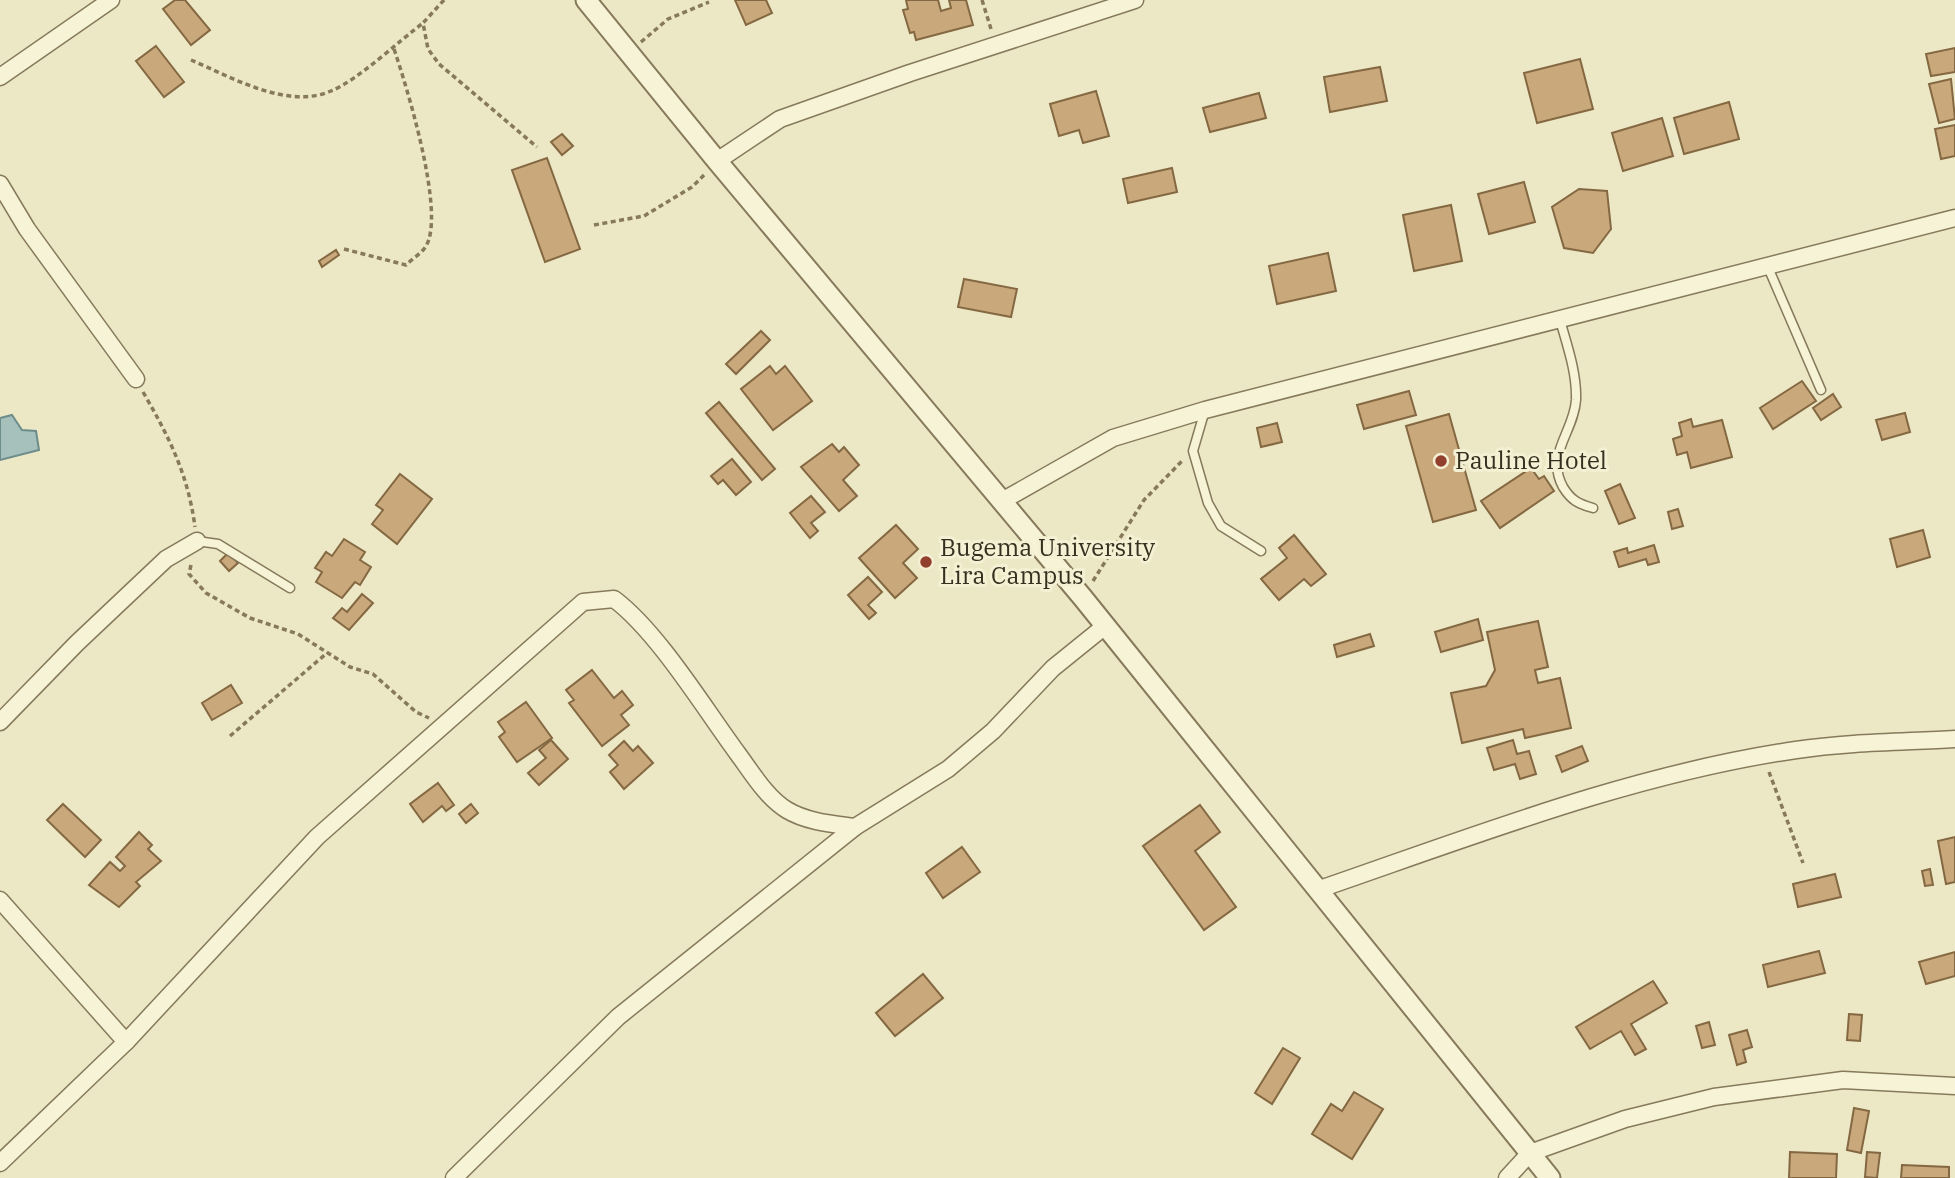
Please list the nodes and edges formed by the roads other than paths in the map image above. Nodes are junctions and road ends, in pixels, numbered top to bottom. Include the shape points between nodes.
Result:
1 (111, 0) edge
2 (586, 0) edge
3 (1135, 0) edge
4 (0, 77) edge
5 (717, 161) junction
6 (0, 184) edge
7 (1955, 218) edge
8 (1768, 265) junction
9 (1560, 320) junction
10 (136, 379) road end
11 (1821, 390) dead end
12 (1205, 410) junction
13 (1002, 501) junction
14 (1592, 509) dead end
15 (197, 541) joint
16 (1261, 551) dead end
17 (290, 588) dead end
18 (1105, 626) junction
19 (0, 722) edge
20 (1955, 739) edge
21 (855, 827) junction
22 (1317, 890) junction
23 (0, 900) edge
24 (126, 1042) junction
25 (1955, 1086) edge
26 (1530, 1153) junction
27 (0, 1163) edge
28 (454, 1178) edge
29 (1507, 1178) edge
30 (1550, 1178) edge

1 - 4 street
2 - 5 street
3 - 5 street via 780,118
5 - 13 street
6 - 10 street via 27,229
7 - 8 street
8 - 9 street
8 - 11 lane
9 - 12 street
9 - 14 lane via 1576,397 1572,423 1556,459 1558,478 1572,500
12 - 13 street via 1113,438
12 - 16 lane via 1194,451 1208,503 1221,526
13 - 18 street
15 - 17 lane via 218,544
15 - 19 street via 166,559
18 - 21 street via 1052,668 993,731 948,769
18 - 22 street
20 - 22 street via 1849,745 1763,757 1650,782 1534,815
21 - 24 street via 815,821 787,810 762,786 625,607 614,598 583,603 317,837
21 - 28 street via 618,1017
22 - 26 street
23 - 24 street
24 - 27 street
25 - 26 street via 1843,1080 1753,1090 1625,1119
26 - 29 street
26 - 30 street

